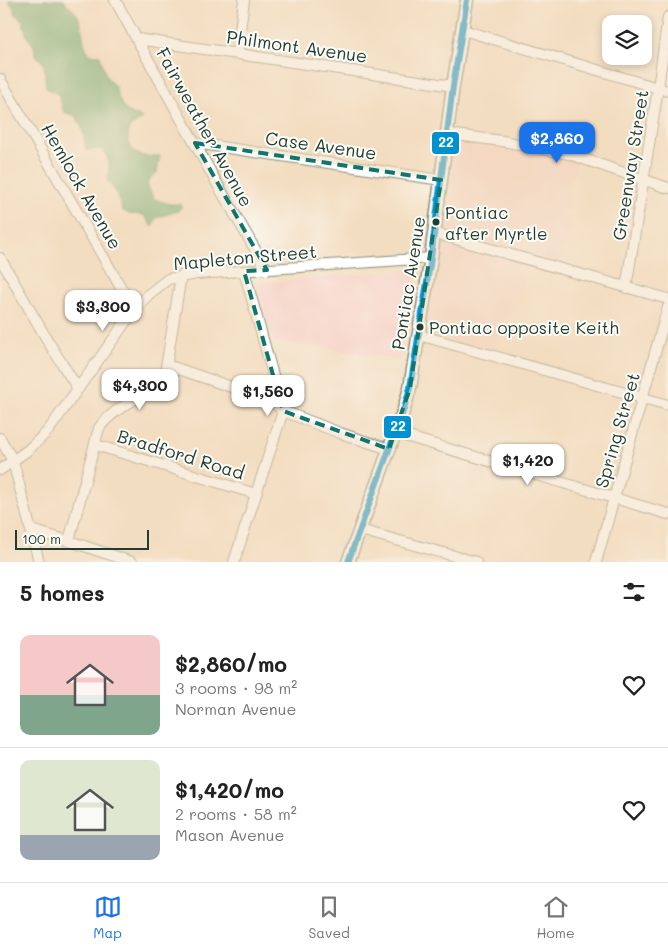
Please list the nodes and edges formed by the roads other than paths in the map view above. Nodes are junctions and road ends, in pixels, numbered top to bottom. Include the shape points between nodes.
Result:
1 (115, 0) edge
2 (244, 0) edge
3 (467, 0) edge
4 (668, 17) edge
5 (463, 30) junction
6 (137, 39) junction
7 (237, 53) junction
8 (0, 79) edge
9 (453, 86) junction
10 (663, 89) edge
11 (448, 134) junction
12 (195, 143) junction
13 (644, 179) junction
14 (441, 180) junction
15 (668, 188) edge
16 (434, 233) junction
17 (0, 258) edge
18 (431, 258) junction
19 (267, 270) junction
20 (244, 271) junction
21 (181, 276) junction
22 (626, 288) junction
23 (668, 299) edge
24 (668, 307) edge
25 (134, 310) junction
26 (418, 335) junction
27 (167, 365) junction
28 (78, 389) junction
29 (642, 398) junction
30 (668, 405) edge
31 (283, 411) junction
32 (395, 433) junction
33 (0, 438) edge
34 (96, 445) junction
35 (390, 449) junction
36 (12, 461) junction
37 (0, 470) edge
38 (256, 494) junction
39 (614, 499) junction
40 (668, 514) edge
41 (31, 530) junction
42 (360, 530) junction
43 (69, 540) junction
44 (39, 562) edge
45 (132, 562) edge
46 (234, 562) edge
47 (348, 562) edge
48 (476, 562) edge
49 (596, 562) edge

1 - 6 street, Fairweather Avenue
2 - 7 street
3 - 5 main road, Pontiac Avenue
4 - 10 street, Greenway Street
5 - 9 main road, Pontiac Avenue
5 - 10 street
6 - 7 street, Philmont Avenue
6 - 12 street, Fairweather Avenue
7 - 9 street, Philmont Avenue
8 - 25 street, Hemlock Avenue
9 - 11 main road, Pontiac Avenue
10 - 13 street, Greenway Street
11 - 13 street via 569,154
11 - 14 main road, Pontiac Avenue
12 - 14 street, Case Avenue
12 - 19 street, Fairweather Avenue
13 - 15 street
13 - 22 street, Greenway Street
14 - 16 main road, Pontiac Avenue
16 - 18 main road, Pontiac Avenue
16 - 22 street
17 - 28 street
18 - 19 street, Mapleton Street
18 - 26 main road, Pontiac Avenue
19 - 20 street, Mapleton Street
20 - 21 street, Mapleton Street
20 - 31 street
21 - 25 street, Mapleton Street via 161,283
21 - 27 street
22 - 23 street
24 - 29 street, Spring Street
25 - 28 street, Mapleton Street
26 - 29 street
26 - 32 main road, Pontiac Avenue via 410,388
27 - 31 street via 272,401
27 - 34 street via 164,379 105,421
28 - 36 street, Mapleton Street via 48,431
29 - 30 street
29 - 39 street, Spring Street
31 - 35 street
31 - 38 street
32 - 35 main road, Pontiac Avenue
32 - 39 street
33 - 36 street
34 - 38 street, Bradford Road
34 - 43 street
35 - 42 main road, Pontiac Avenue
36 - 37 street, Mapleton Street
36 - 41 street
38 - 46 street
39 - 40 street
39 - 49 street, Spring Street
41 - 43 street
41 - 44 street
42 - 47 main road, Pontiac Avenue
42 - 48 street
43 - 45 street

